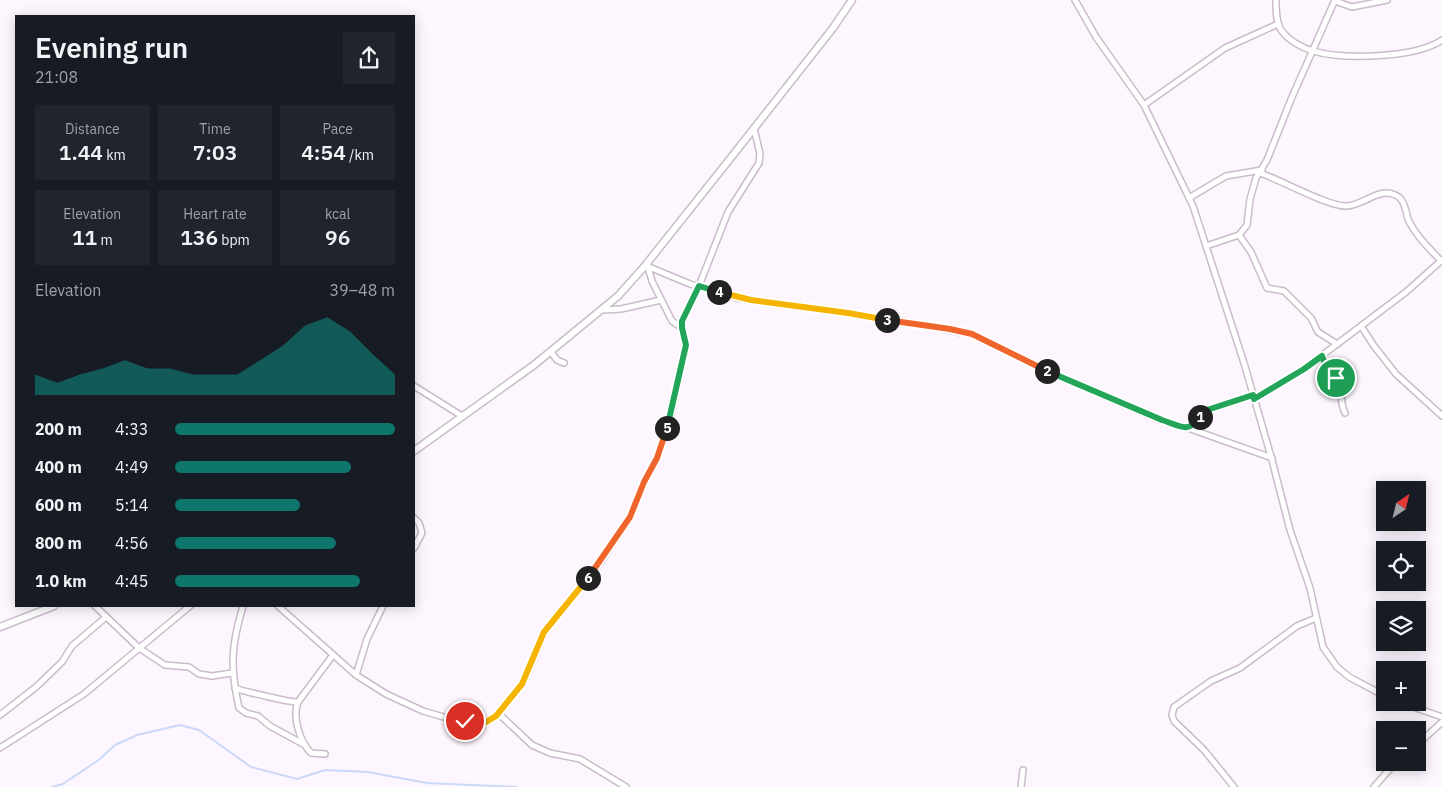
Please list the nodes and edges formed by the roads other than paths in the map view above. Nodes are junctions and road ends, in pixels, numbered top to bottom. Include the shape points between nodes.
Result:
1 (852, 0) edge
2 (1075, 0) edge
3 (1276, 0) edge
4 (1335, 0) edge
5 (1387, 0) edge
6 (1278, 24) junction
7 (1442, 40) edge
8 (1313, 51) junction
9 (1144, 105) junction
10 (754, 128) junction
11 (1261, 171) junction
12 (1189, 198) junction
13 (1239, 235) junction
14 (1206, 246) junction
15 (1442, 261) edge
16 (648, 265) junction
17 (699, 286) junction
18 (661, 300) junction
19 (603, 310) junction
20 (1361, 326) junction
21 (682, 328) junction
22 (1338, 344) junction
23 (551, 352) junction
24 (1322, 356) junction
25 (564, 363) dead end
26 (415, 387) edge
27 (1254, 397) junction
28 (1345, 413) dead end
29 (462, 416) junction
30 (1442, 416) edge
31 (1187, 428) junction
32 (415, 450) edge
33 (1272, 458) junction
34 (415, 519) edge
35 (415, 546) edge
36 (51, 607) edge
37 (95, 607) edge
38 (189, 607) edge
39 (243, 607) edge
40 (279, 607) edge
41 (383, 607) edge
42 (106, 617) junction
43 (1316, 618) junction
44 (0, 627) edge
45 (139, 648) junction
46 (333, 655) junction
47 (232, 673) junction
48 (356, 674) junction
49 (235, 688) junction
50 (1376, 691) edge
51 (298, 702) junction
52 (1425, 711) edge
53 (498, 713) junction
54 (0, 715) edge
55 (1442, 717) edge
56 (1442, 722) edge
57 (1426, 737) edge
58 (304, 745) junction
59 (0, 748) edge
60 (325, 754) dead end
61 (1022, 770) dead end
62 (1388, 771) edge
63 (626, 787) edge
64 (1020, 787) edge
65 (1234, 787) edge
66 (1374, 787) edge

1 - 10 street
2 - 9 street via 1096,37
3 - 6 street
4 - 5 street via 1352,7
4 - 8 street
6 - 8 street via 1289,39
6 - 9 street via 1225,48
7 - 8 street via 1420,50 1386,55
8 - 11 street
9 - 12 street
10 - 16 street
10 - 17 street via 759,163 728,212
11 - 12 street via 1226,176
11 - 13 street via 1250,199 1247,225
11 - 15 street via 1344,206 1363,202 1373,195 1394,195 1403,202 1413,229
12 - 14 street
13 - 14 street
13 - 22 street via 1251,252 1267,288 1284,290 1311,318 1318,332
14 - 27 street
15 - 20 street
16 - 17 street
16 - 18 street
16 - 19 street
17 - 21 street via 685,313
17 - 31 street via 751,300 972,334 1072,382
18 - 19 street
18 - 21 street via 672,321
19 - 23 street
20 - 22 street
20 - 30 street via 1396,374
21 - 53 street via 686,345 671,416 657,458 632,512 600,563 544,632 525,680
22 - 24 street
23 - 25 street
23 - 29 street
24 - 27 street via 1297,374
24 - 28 street via 1339,383
26 - 29 street
27 - 31 street via 1207,410 1193,426
27 - 33 street
29 - 32 street
31 - 33 street
33 - 43 street
34 - 35 street via 422,533
36 - 44 street
37 - 42 street
38 - 45 street
39 - 47 street via 234,636
40 - 46 street
41 - 48 street via 367,639
42 - 45 street
42 - 54 street via 72,646 62,662 43,680
43 - 50 street via 1323,648 1337,667
43 - 65 street via 1297,626 1240,668 1211,680 1174,707 1174,721 1204,750
45 - 47 street via 165,665 188,667 204,675
45 - 59 street via 84,694
46 - 48 street
46 - 51 street
47 - 49 street
48 - 53 street via 386,694 437,716 486,722
49 - 51 street via 292,704
49 - 58 street via 242,711 258,716
51 - 58 street via 297,720
52 - 55 street
53 - 63 street via 532,745 580,759
56 - 57 street
58 - 60 street via 311,753
61 - 64 street
62 - 66 street

